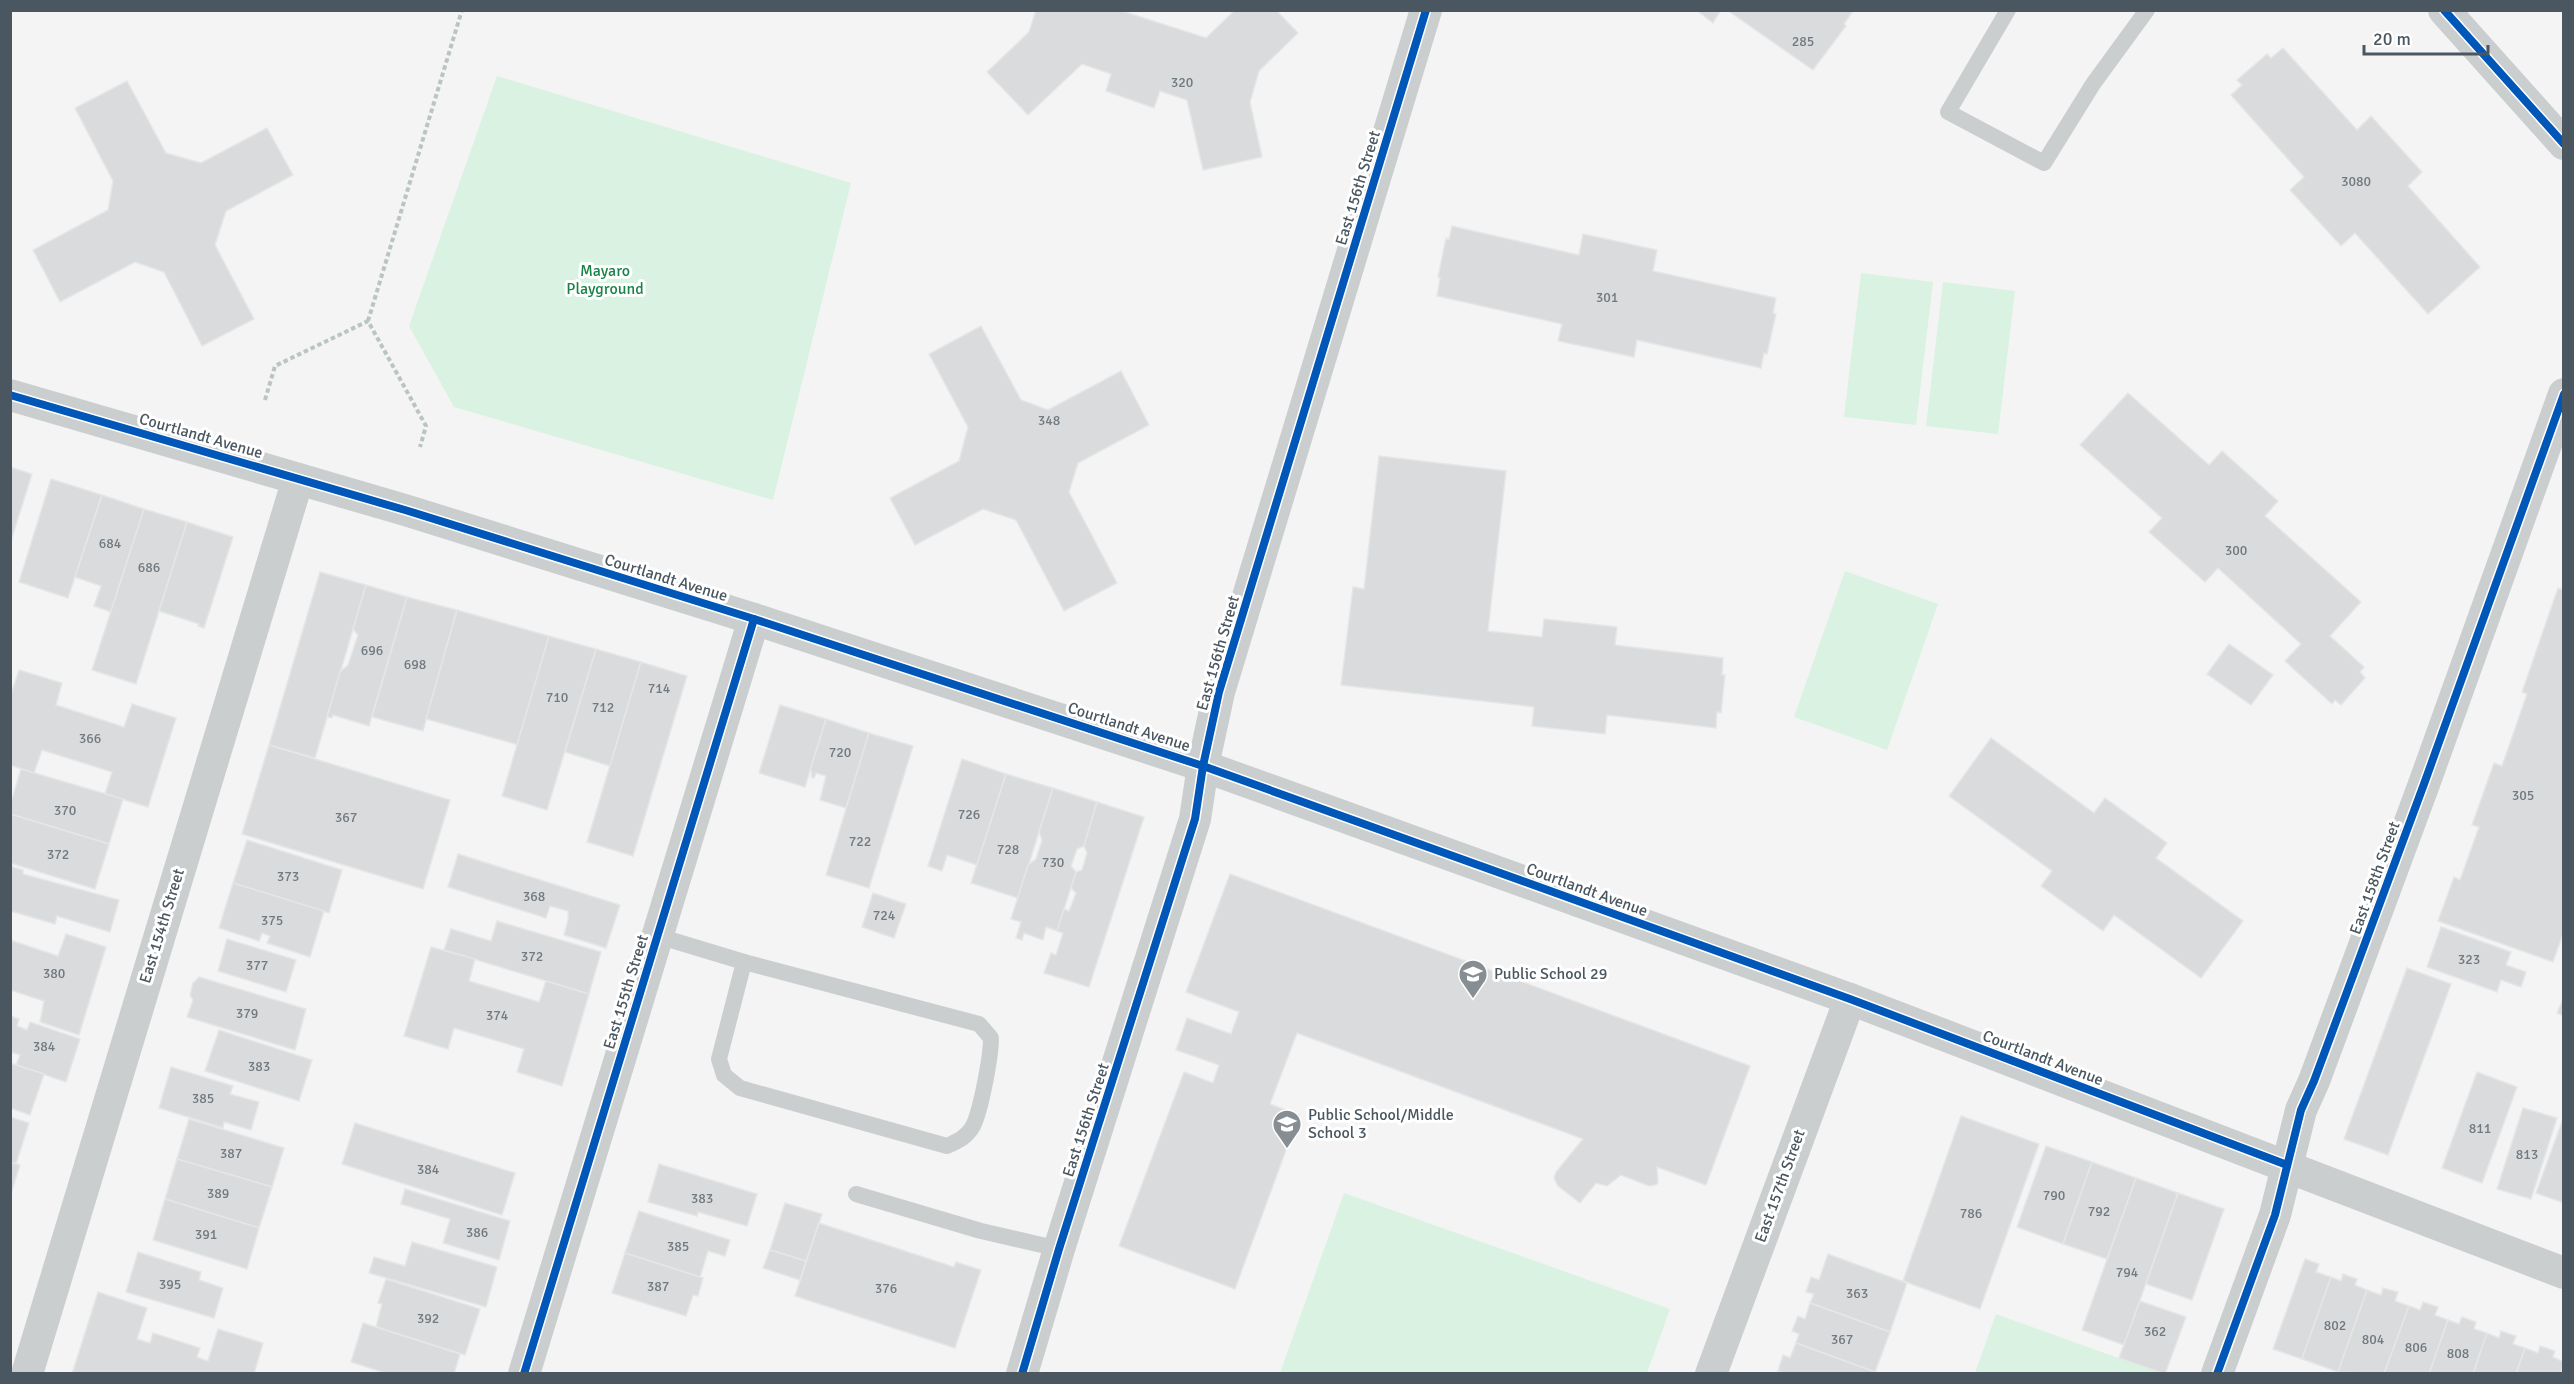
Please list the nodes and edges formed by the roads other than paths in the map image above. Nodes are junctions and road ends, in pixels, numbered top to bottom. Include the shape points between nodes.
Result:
1 (1426, 10) edge
2 (2008, 10) edge
3 (2147, 10) edge
4 (2444, 10) edge
5 (2564, 144) edge
6 (2564, 393) edge
7 (10, 396) edge
8 (298, 478) junction
9 (754, 619) junction
10 (1203, 766) junction
11 (658, 936) junction
12 (744, 962) junction
13 (1850, 999) junction
14 (2287, 1165) junction
15 (856, 1194) dead end
16 (1059, 1249) junction
17 (2564, 1273) edge
18 (27, 1374) edge
19 (524, 1374) edge
20 (1022, 1374) edge
21 (1711, 1374) edge
22 (2217, 1374) edge

1 - 10 street, East 156th Street via 1219,692
2 - 3 lane via 1948,112 2044,163 2093,84
4 - 5 street
6 - 14 street, East 158th Street via 2424,784 2301,1110
7 - 8 street, Courtlandt Avenue
8 - 9 street, Courtlandt Avenue
8 - 18 street, East 154th Street
9 - 10 street, Courtlandt Avenue
9 - 11 street, East 155th Street
10 - 13 street, Courtlandt Avenue
10 - 16 street, East 156th Street via 1195,819
11 - 12 lane
11 - 19 street, East 155th Street
12 - 12 lane via 979,1024 991,1038 991,1054 973,1126 962,1140 947,1146 740,1088 724,1075 719,1059
13 - 14 street, Courtlandt Avenue
13 - 21 street, East 157th Street
14 - 17 street, Courtlandt Avenue
14 - 22 street, East 158th Street via 2276,1215
15 - 16 lane via 981,1231
16 - 20 street, East 156th Street

